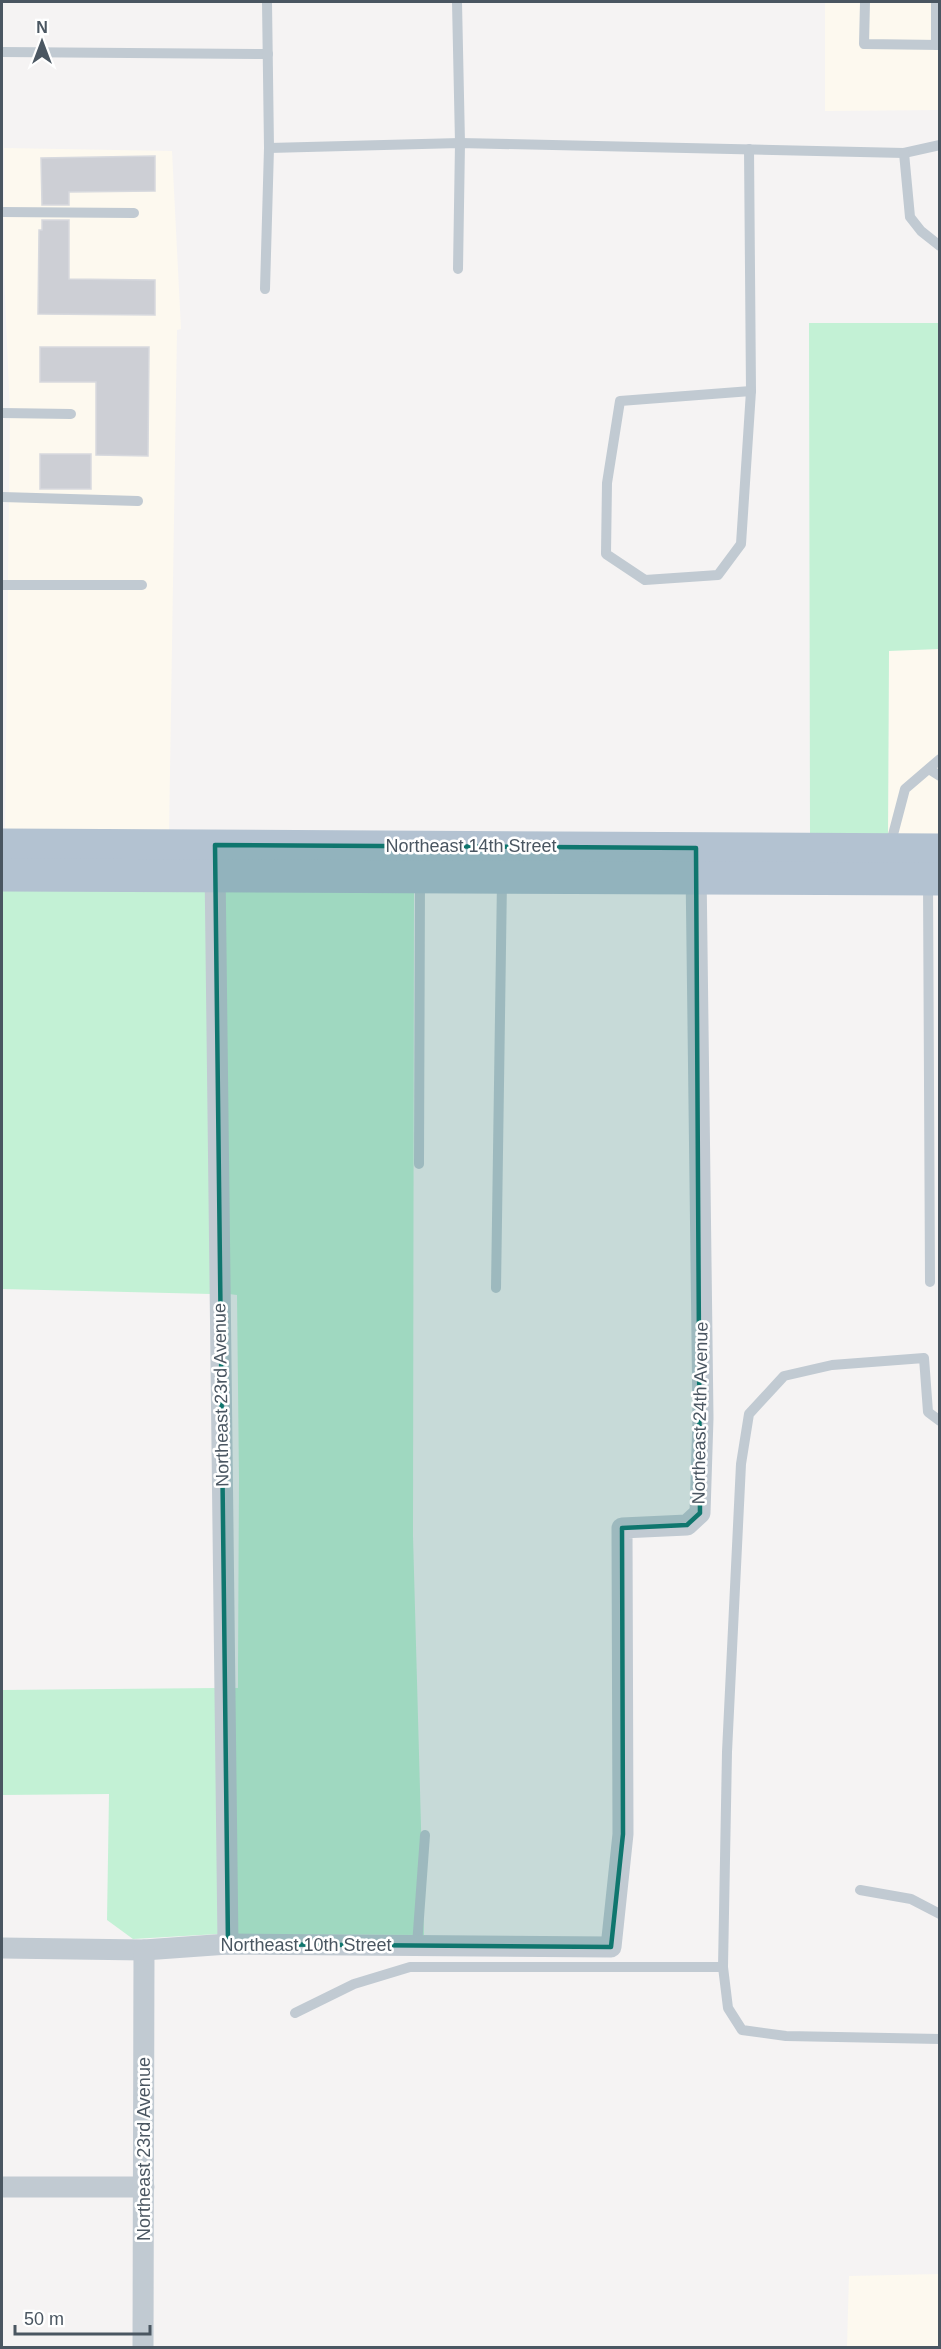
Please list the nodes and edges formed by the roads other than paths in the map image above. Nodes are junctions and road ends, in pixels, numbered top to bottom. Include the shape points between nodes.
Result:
1 (267, 2) edge
2 (457, 2) edge
3 (865, 2) edge
4 (936, 2) edge
5 (938, 45) edge
6 (2, 52) edge
7 (268, 54) junction
8 (460, 143) junction
9 (939, 145) edge
10 (269, 148) junction
11 (749, 149) junction
12 (904, 153) junction
13 (2, 212) edge
14 (134, 213) dead end
15 (939, 246) edge
16 (458, 269) dead end
17 (264, 289) dead end
18 (751, 391) junction
19 (2, 413) edge
20 (71, 414) dead end
21 (2, 497) edge
22 (138, 501) dead end
23 (2, 585) edge
24 (142, 585) dead end
25 (939, 759) edge
26 (929, 768) junction
27 (939, 776) edge
28 (2, 845) edge
29 (890, 849) junction
30 (215, 861) junction
31 (420, 862) junction
32 (502, 862) junction
33 (696, 864) junction
34 (932, 865) edge
35 (2, 875) edge
36 (418, 1164) dead end
37 (930, 1282) dead end
38 (496, 1288) dead end
39 (939, 1420) edge
40 (425, 1835) dead end
41 (860, 1890) dead end
42 (939, 1914) edge
43 (228, 1944) junction
44 (417, 1945) junction
45 (611, 1947) joint
46 (2, 1948) edge
47 (144, 1950) junction
48 (723, 1967) junction
49 (295, 2013) dead end
50 (939, 2039) edge
51 (2, 2187) edge
52 (144, 2187) junction
53 (143, 2348) edge

1 - 7 lane
2 - 8 lane
3 - 5 lane via 864,44
4 - 5 lane
6 - 7 lane
7 - 10 lane
8 - 10 lane
8 - 11 lane
8 - 16 lane
9 - 12 lane
10 - 17 lane
11 - 12 lane
11 - 18 lane
12 - 15 lane via 910,217
13 - 14 lane
18 - 18 lane via 741,544 718,575 645,580 606,554 607,483 620,401
19 - 20 lane
21 - 22 lane
23 - 24 lane
25 - 26 lane
26 - 27 lane
26 - 29 lane via 905,789
28 - 30 main road, Northeast 14th Street
29 - 33 main road, Northeast 14th Street
29 - 34 main road, Northeast 14th Street
30 - 31 main road, Northeast 14th Street
30 - 35 main road, Northeast 14th Street
30 - 43 street, Northeast 23rd Avenue
31 - 32 main road, Northeast 14th Street
31 - 36 lane
32 - 33 main road, Northeast 14th Street
32 - 38 lane
33 - 34 main road, Northeast 14th Street
33 - 45 street, Northeast 24th Avenue via 703,1418 700,1513 687,1525 622,1528 623,1834
34 - 37 lane
39 - 48 lane via 928,1412 924,1358 832,1365 784,1376 749,1414 741,1464 727,1752
40 - 44 lane
41 - 42 lane via 911,1899
43 - 44 street, Northeast 10th Street
43 - 47 street, Northeast 10th Street
44 - 45 street, Northeast 10th Street
46 - 47 street, Northeast 10th Street
47 - 52 street, Northeast 23rd Avenue
48 - 49 lane via 410,1966 354,1984
48 - 50 lane via 728,2008 742,2030 786,2036
51 - 52 street
52 - 53 street, Northeast 23rd Avenue

